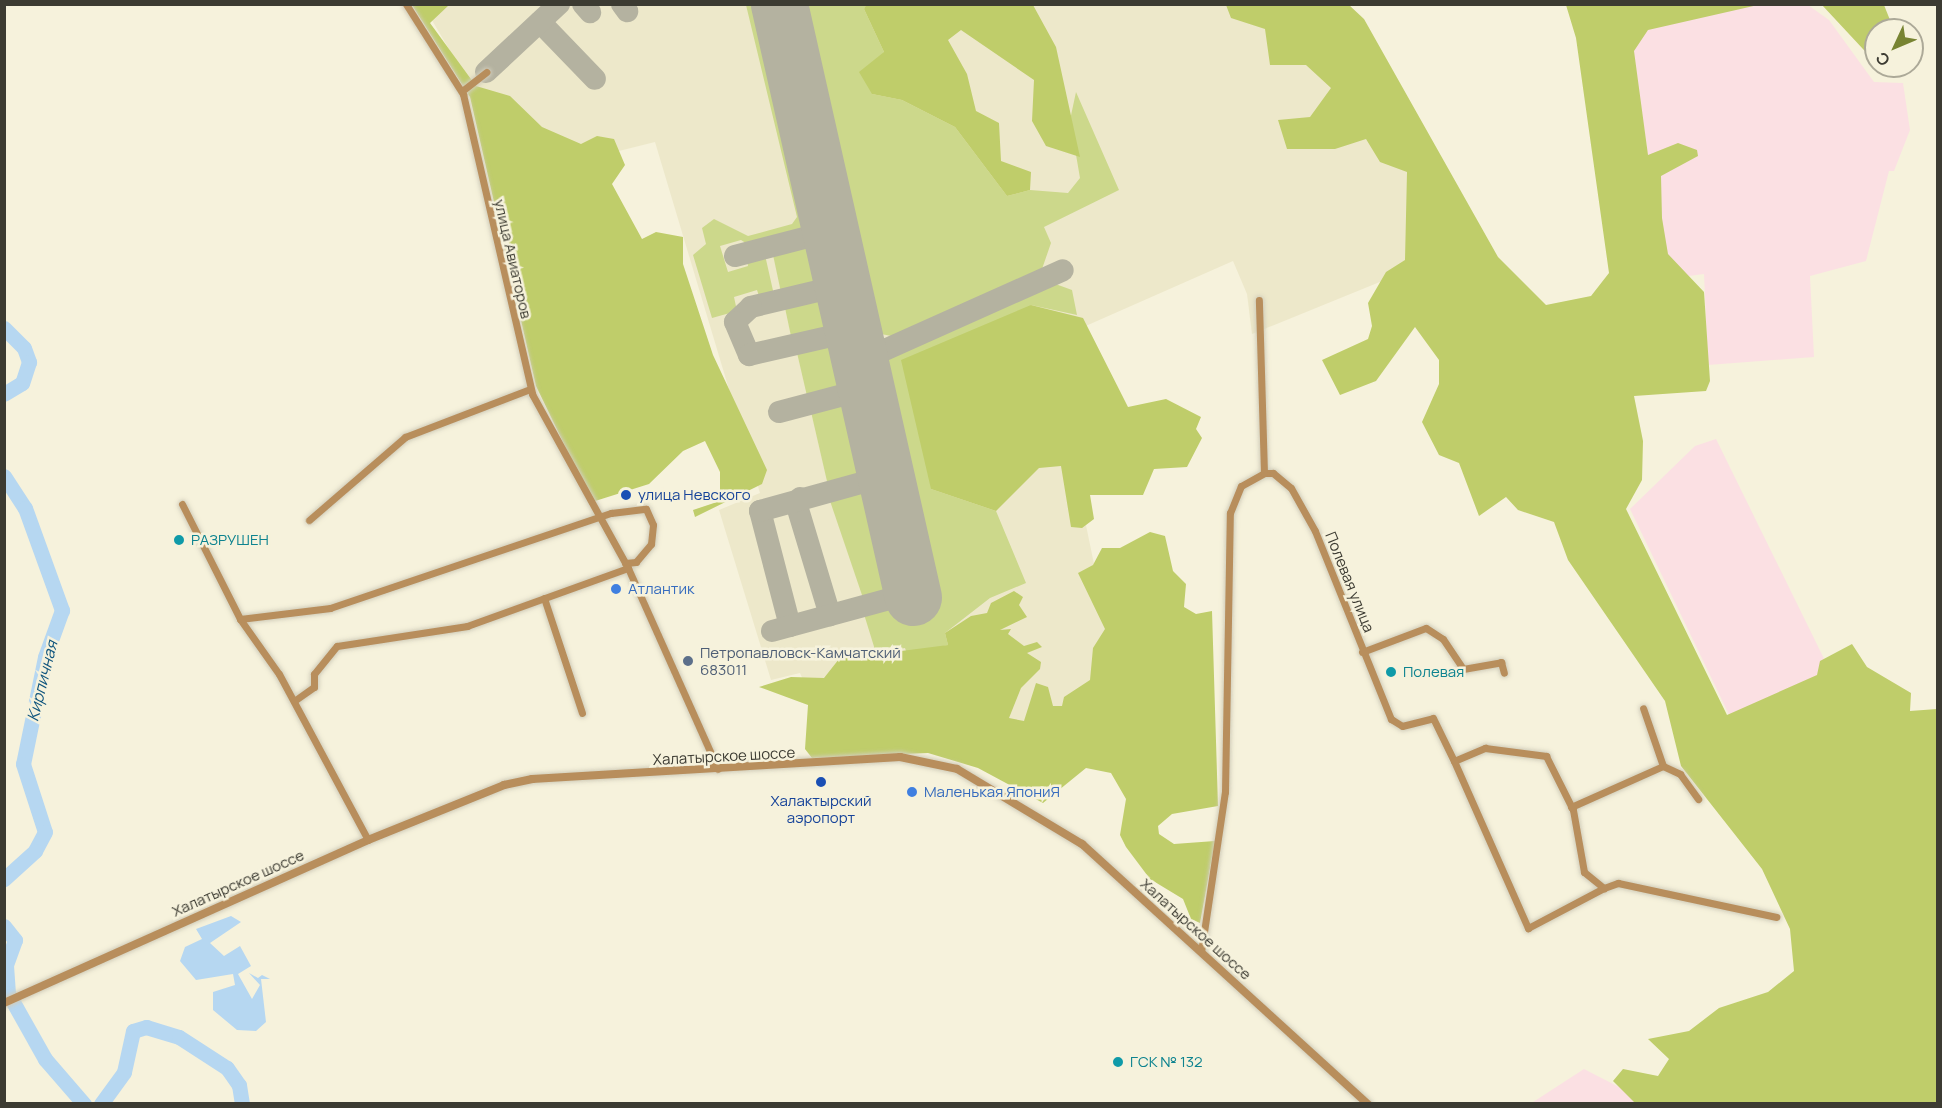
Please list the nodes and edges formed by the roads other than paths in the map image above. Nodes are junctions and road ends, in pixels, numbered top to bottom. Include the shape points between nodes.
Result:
1 (406, 4) edge
2 (486, 72) dead end
3 (462, 91) junction
4 (1259, 300) dead end
5 (530, 389) junction
6 (1264, 473) junction
7 (182, 504) dead end
8 (601, 518) junction
9 (309, 520) dead end
10 (626, 565) junction
11 (544, 598) junction
12 (240, 619) junction
13 (1362, 652) junction
14 (1504, 673) dead end
15 (294, 701) junction
16 (1643, 708) dead end
17 (582, 713) dead end
18 (1454, 761) junction
19 (1664, 766) junction
20 (718, 769) junction
21 (1698, 799) dead end
22 (1571, 807) junction
23 (368, 840) junction
24 (1604, 888) junction
25 (1776, 917) dead end
26 (1201, 952) junction
27 (4, 1003) edge
28 (1368, 1104) edge

1 - 3 street, улица Авиаторов
2 - 3 street
3 - 5 street, улица Авиаторов
4 - 6 street
5 - 8 street, улица Авиаторов
5 - 9 street via 405,437
6 - 13 street, Полевая улица via 1273,473 1291,488 1315,531
6 - 26 street via 1241,486 1230,513 1225,792
7 - 12 street
8 - 10 street
8 - 10 street via 646,509 653,525 651,544 636,562
8 - 12 street via 330,608
10 - 11 street
10 - 20 street
11 - 15 street via 467,626 337,646 314,674 314,687
11 - 17 street
12 - 15 street
13 - 14 street via 1426,628 1443,639 1463,669 1501,662
13 - 18 street, Полевая улица via 1391,719 1402,726 1433,718
15 - 23 street
16 - 19 street
18 - 22 street via 1485,748 1546,756
18 - 24 street via 1528,928
19 - 21 street via 1680,774
19 - 22 street
20 - 23 street, Халатырское шоссе via 532,779 468,798
20 - 26 street, Халатырское шоссе via 900,757 957,769 1082,844
22 - 24 street via 1584,872
23 - 27 street, Халатырское шоссе
24 - 25 street via 1618,883
26 - 28 street, Халатырское шоссе

